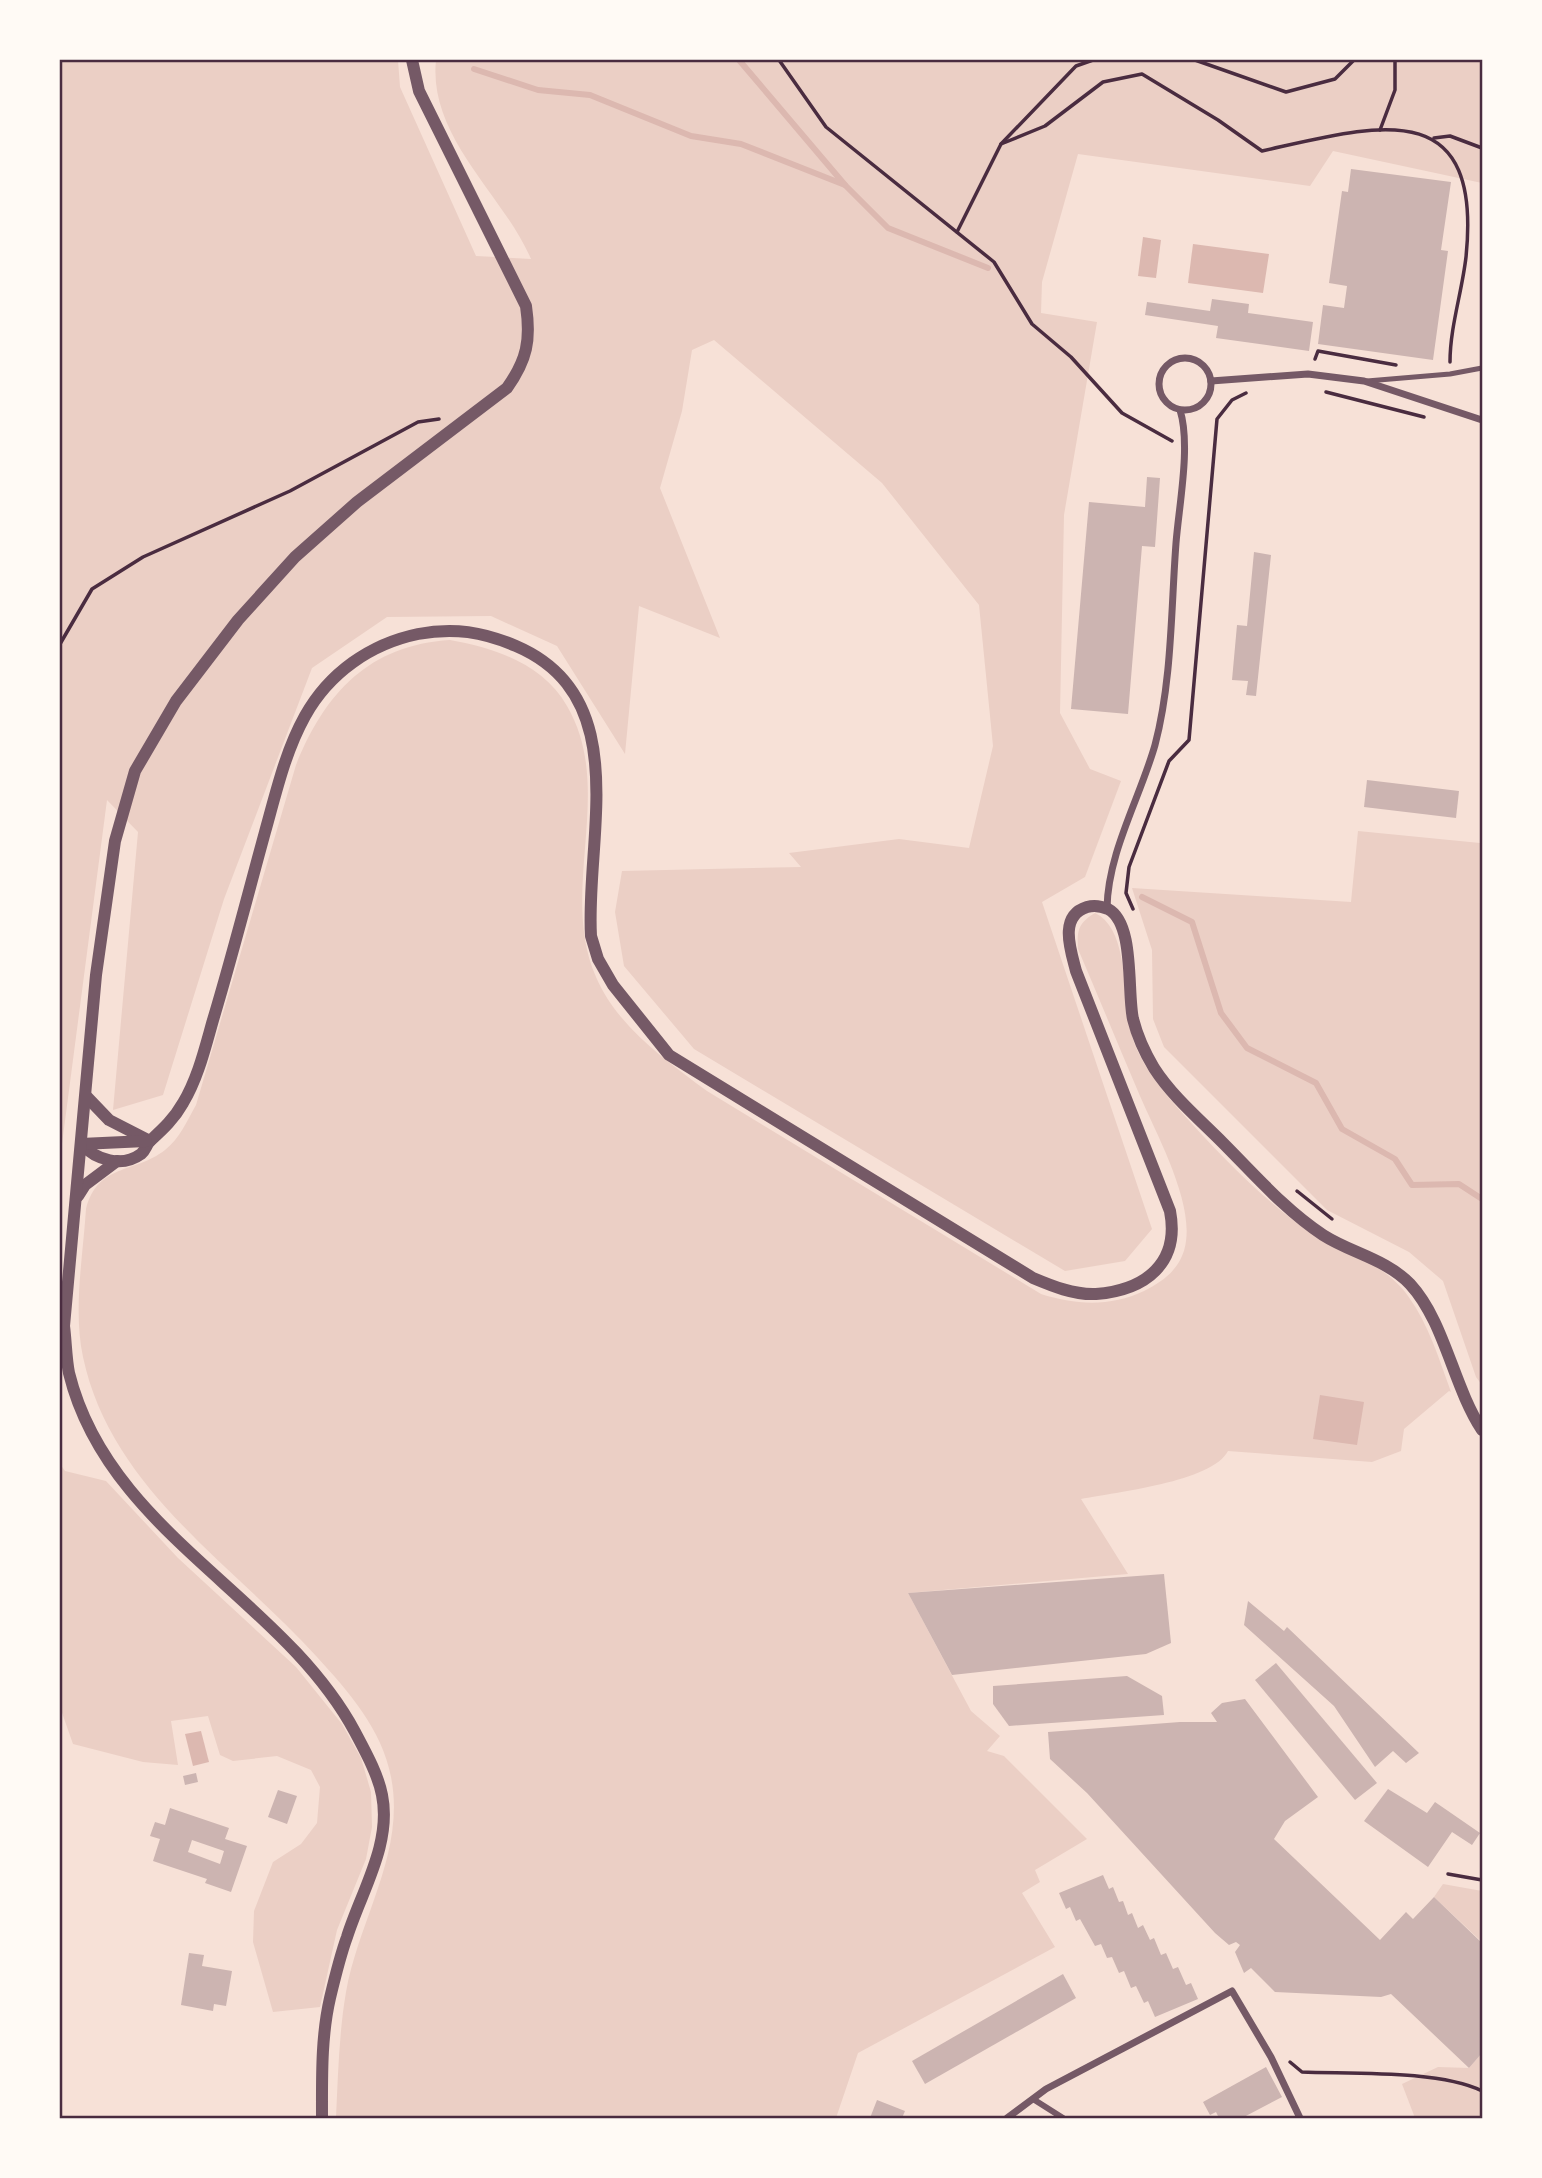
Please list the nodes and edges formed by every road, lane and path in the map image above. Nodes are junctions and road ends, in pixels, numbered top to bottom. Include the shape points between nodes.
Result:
1 (412, 60) edge
2 (779, 60) edge
3 (1093, 60) edge
4 (1195, 60) edge
5 (1354, 60) edge
6 (1395, 60) edge
7 (1380, 130) junction
8 (1434, 138) junction
9 (1001, 144) junction
10 (1482, 148) edge
11 (957, 232) junction
12 (1315, 359) dead end
13 (1397, 365) dead end
14 (1482, 368) edge
15 (1450, 374) junction
16 (1211, 381) junction
17 (1364, 381) junction
18 (1320, 390) dead end
19 (1249, 392) dead end
20 (1180, 410) junction
21 (472, 414) junction
22 (1482, 420) edge
23 (1436, 421) dead end
24 (1183, 447) junction
25 (60, 644) edge
26 (1107, 908) junction
27 (1137, 920) dead end
28 (86, 1096) junction
29 (150, 1141) junction
30 (81, 1144) junction
31 (117, 1161) junction
32 (1287, 1184) dead end
33 (76, 1200) junction
34 (1342, 1225) dead end
35 (1482, 1430) edge
36 (1448, 1874) dead end
37 (1482, 1880) edge
38 (1289, 2060) dead end
39 (1482, 2091) edge
40 (1033, 2099) junction
41 (322, 2119) edge
42 (1007, 2119) edge
43 (1063, 2119) edge
44 (1300, 2119) edge

1 - 21 street via 419,91 526,306 530,334 520,370 507,388
2 - 11 path via 826,127
3 - 9 path via 1076,66
4 - 5 path via 1286,92 1335,79
6 - 7 path via 1395,90
7 - 8 path via 1407,129
7 - 9 path via 1262,151 1142,74 1102,82 1045,127
8 - 10 path via 1450,136
8 - 15 path via 1456,159 1468,207
9 - 11 path
11 - 24 path via 994,262 1032,324 1071,357 1122,413
12 - 13 path via 1318,351
14 - 15 lane
15 - 17 lane
16 - 17 street via 1308,374
16 - 20 street via 1203,404
16 - 20 street via 1196,360 1169,364 1161,373 1160,391 1171,407
17 - 22 street
18 - 23 path
19 - 27 path via 1232,400 1217,419 1189,740 1169,761 1129,867 1126,893
20 - 24 street
21 - 25 path via 418,422 290,491 144,557 92,589
21 - 28 street via 357,502 295,557 176,701 135,771 115,841 96,975
24 - 26 street via 1163,703 1149,766 1109,879
26 - 29 street via 1090,906 1075,915 1069,941 1076,971 1173,1227 1164,1263 1151,1275 1134,1285 1095,1294 1033,1278 669,1055 613,985 591,936 598,773 591,730 579,703 544,663 527,650 495,637 453,630 407,637 357,658 320,692 305,715 281,777 197,1071 172,1121
26 - 35 street via 1119,920 1124,936 1133,1018 1160,1076 1304,1221 1337,1243 1383,1263 1410,1285 1427,1309 1469,1410
28 - 29 street via 123,1130
28 - 30 street
29 - 30 street
29 - 31 street via 132,1160
30 - 31 street via 89,1153
30 - 33 street
31 - 33 street via 85,1185
32 - 34 path
33 - 41 street via 64,1326 69,1372 97,1443 130,1494 302,1657 341,1706 382,1794 379,1849 329,2000 321,2059
36 - 37 path
38 - 39 path via 1301,2072 1427,2078
40 - 42 street
40 - 43 street
40 - 44 street via 1232,1991

